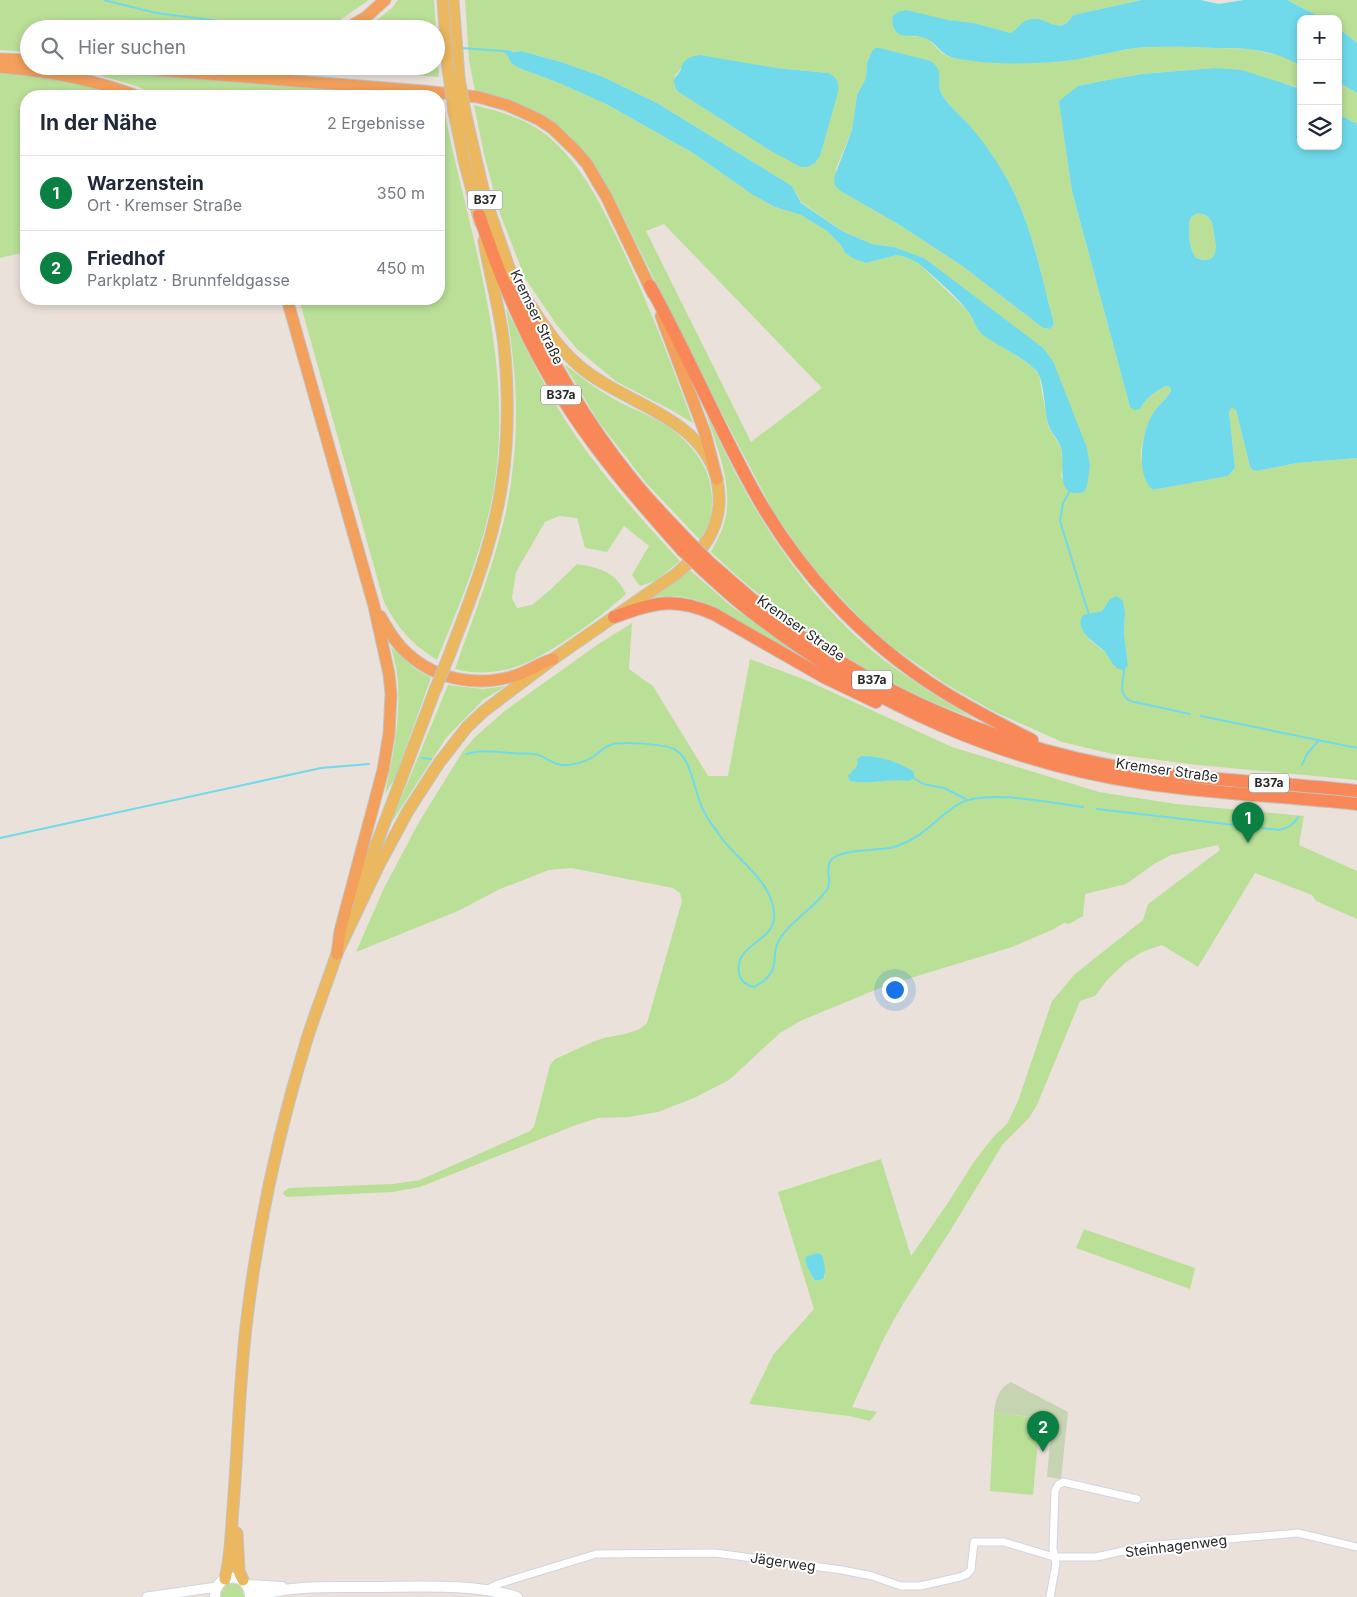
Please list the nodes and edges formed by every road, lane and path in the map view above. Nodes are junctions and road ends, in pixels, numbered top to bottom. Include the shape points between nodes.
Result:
1 (385, 0) edge
2 (443, 0) edge
3 (453, 0) edge
4 (361, 20) edge
5 (444, 20) edge
6 (445, 27) edge
7 (0, 58) edge
8 (20, 59) edge
9 (0, 67) edge
10 (20, 69) edge
11 (59, 75) edge
12 (224, 75) edge
13 (118, 90) edge
14 (413, 90) edge
15 (445, 93) edge
16 (478, 97) junction
17 (445, 98) edge
18 (459, 112) junction
19 (479, 215) junction
20 (515, 285) junction
21 (650, 286) junction
22 (290, 305) edge
23 (718, 480) junction
24 (686, 547) junction
25 (705, 565) junction
26 (374, 606) junction
27 (614, 617) junction
28 (553, 659) junction
29 (956, 732) junction
30 (1059, 754) junction
31 (1098, 769) junction
32 (1357, 791) edge
33 (1357, 804) edge
34 (337, 954) junction
35 (235, 1483) junction
36 (1137, 1499) dead end
37 (1357, 1548) edge
38 (1054, 1557) junction
39 (245, 1583) junction
40 (219, 1588) edge
41 (302, 1589) junction
42 (485, 1590) junction
43 (147, 1597) edge
44 (251, 1597) edge
45 (517, 1597) edge
46 (1050, 1597) edge

1 - 4 highway
2 - 5 main road, B37, bridge
3 - 18 main road, B37, bridge
6 - 18 main road, B37, bridge via 448,68
7 - 8 highway
9 - 10 highway
11 - 13 highway
12 - 14 highway
15 - 16 highway
16 - 17 highway
16 - 21 highway via 538,119 576,150 608,198
18 - 19 main road, B37 via 464,160
18 - 20 main road, B37
19 - 24 highway, Kremser Straße / B37a via 502,280 545,369 582,428 630,493
19 - 34 main road, bridge via 504,344 508,410 500,498 474,588 361,882
20 - 23 main road via 548,331 579,365 616,391 687,431 705,452
20 - 24 highway, Kremser Straße / B37a via 550,357 589,421
21 - 23 highway via 705,433
21 - 30 highway via 751,486 780,534 819,585 865,632 913,672 978,712
22 - 26 highway
23 - 27 main road via 720,502 705,546 676,574
24 - 25 highway, Kremser Straße / B37a, bridge
25 - 29 highway, Kremser Straße / B37a via 761,620 820,661 877,694
25 - 30 highway, Kremser Straße / B37a via 768,613 870,679 975,728
26 - 28 highway via 389,632 407,653 427,668 454,679 501,679
26 - 34 highway via 389,674 389,734 381,779 340,931
27 - 28 main road
27 - 29 highway via 660,603 700,608 860,695 941,729
28 - 34 main road via 484,710 443,756 395,835
29 - 31 highway, Kremser Straße / B37a via 1022,755
30 - 31 highway, Kremser Straße / B37a
31 - 32 highway, Kremser Straße / B37a
31 - 33 highway, Kremser Straße / B37a via 1177,788
34 - 35 main road via 297,1075 265,1208 242,1365
35 - 39 main road via 238,1561
35 - 40 main road via 228,1564
36 - 38 street via 1063,1482 1058,1485 1055,1491
37 - 38 street, Steinhagenweg via 1298,1532 1146,1546 1096,1558
38 - 42 street, Jägerweg via 1004,1542 974,1542 971,1570 967,1574 920,1586 904,1586 842,1570 732,1554 610,1552 584,1556
38 - 46 street via 1056,1564
39 - 40 main road via 236,1577
39 - 41 main road
39 - 44 main road
40 - 43 street
41 - 42 main road
41 - 44 main road
42 - 45 main road

